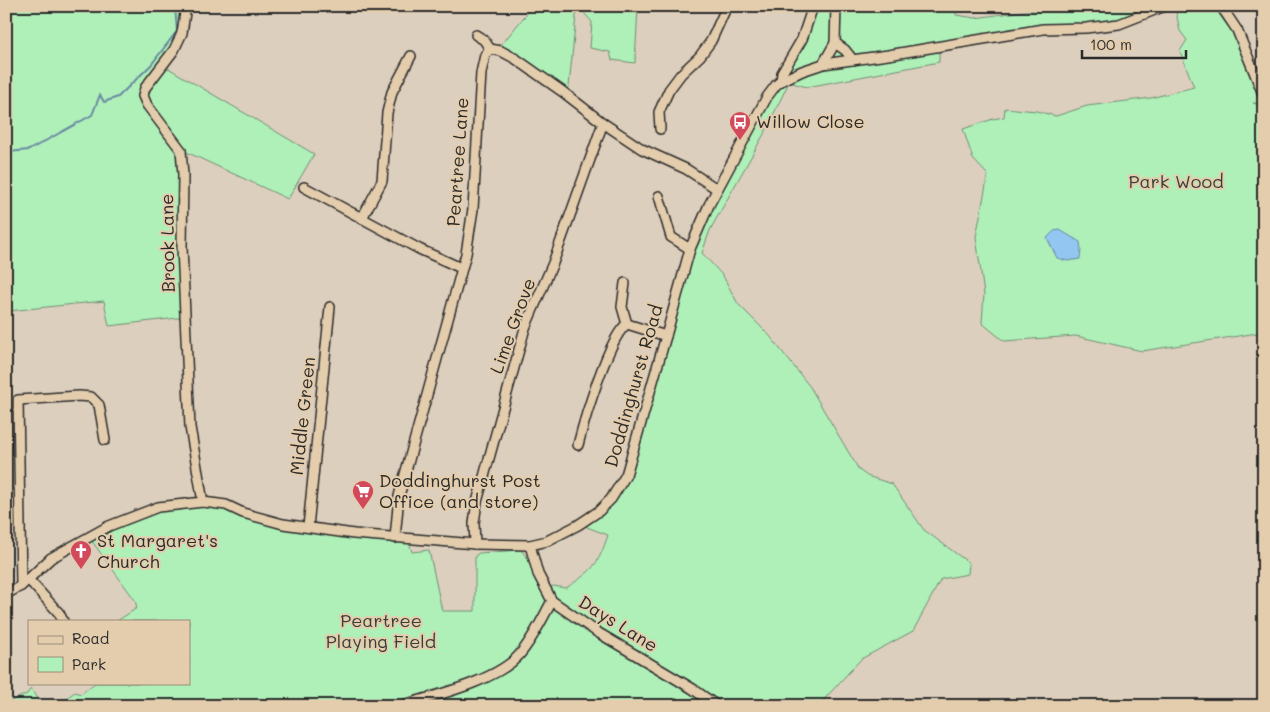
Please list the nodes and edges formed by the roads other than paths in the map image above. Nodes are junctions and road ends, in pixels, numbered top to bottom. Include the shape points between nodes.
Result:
1 (186, 6) edge
2 (727, 6) edge
3 (813, 6) edge
4 (836, 6) edge
5 (1165, 6) edge
6 (1221, 6) edge
7 (476, 35) dead end
8 (835, 43) junction
9 (490, 49) junction
10 (412, 56) dead end
11 (853, 60) junction
12 (823, 64) junction
13 (781, 81) junction
14 (1264, 96) edge
15 (603, 123) junction
16 (660, 129) dead end
17 (304, 187) dead end
18 (717, 189) junction
19 (659, 196) dead end
20 (362, 218) junction
21 (690, 249) junction
22 (461, 268) junction
23 (625, 283) dead end
24 (330, 307) dead end
25 (628, 324) junction
26 (666, 336) junction
27 (105, 440) dead end
28 (578, 445) dead end
29 (203, 502) junction
30 (308, 527) junction
31 (395, 538) junction
32 (475, 544) junction
33 (530, 545) junction
34 (25, 582) junction
35 (6, 594) edge
36 (552, 601) junction
37 (62, 620) edge
38 (400, 706) edge
39 (718, 706) edge

1 - 29 street, Brook Lane via 182,33 174,50 145,88 143,96 181,150 190,427
2 - 16 street via 711,41 669,90 659,112
3 - 13 street via 802,39 782,73
4 - 8 street
5 - 11 street, Doddinghurst Road via 1119,24 1043,29
6 - 14 street via 1237,30
7 - 9 street
8 - 11 street
8 - 12 street
9 - 15 street via 516,59
9 - 22 street, Peartree Lane via 485,55 481,73 472,209
10 - 20 street via 392,92 384,126 384,174
11 - 12 street, Doddinghurst Road
12 - 13 street, Doddinghurst Road
13 - 18 street, Doddinghurst Road via 767,97
15 - 18 street via 642,149
15 - 32 street, Lime Grove via 523,336 477,502
17 - 20 street
18 - 21 street, Doddinghurst Road
19 - 21 street via 671,237
20 - 22 street
21 - 26 street, Doddinghurst Road
22 - 31 street, Peartree Lane via 399,496
23 - 25 street via 622,307
24 - 30 street, Middle Green
25 - 26 street
25 - 28 street via 616,337 590,402
26 - 33 street, Doddinghurst Road via 629,465 619,488 598,511 578,525
27 - 34 street via 99,405 91,397 18,400
29 - 30 street, Doddinghurst Road via 226,505 258,518
29 - 34 street, Doddinghurst Road via 158,507 109,526 51,558
30 - 31 street, Doddinghurst Road
31 - 32 street, Doddinghurst Road
32 - 33 street, Doddinghurst Road
33 - 36 street, Days Lane via 538,574
34 - 35 street, Doddinghurst Road
34 - 37 street
36 - 38 street via 519,655 505,668 460,688
36 - 39 street, Days Lane

